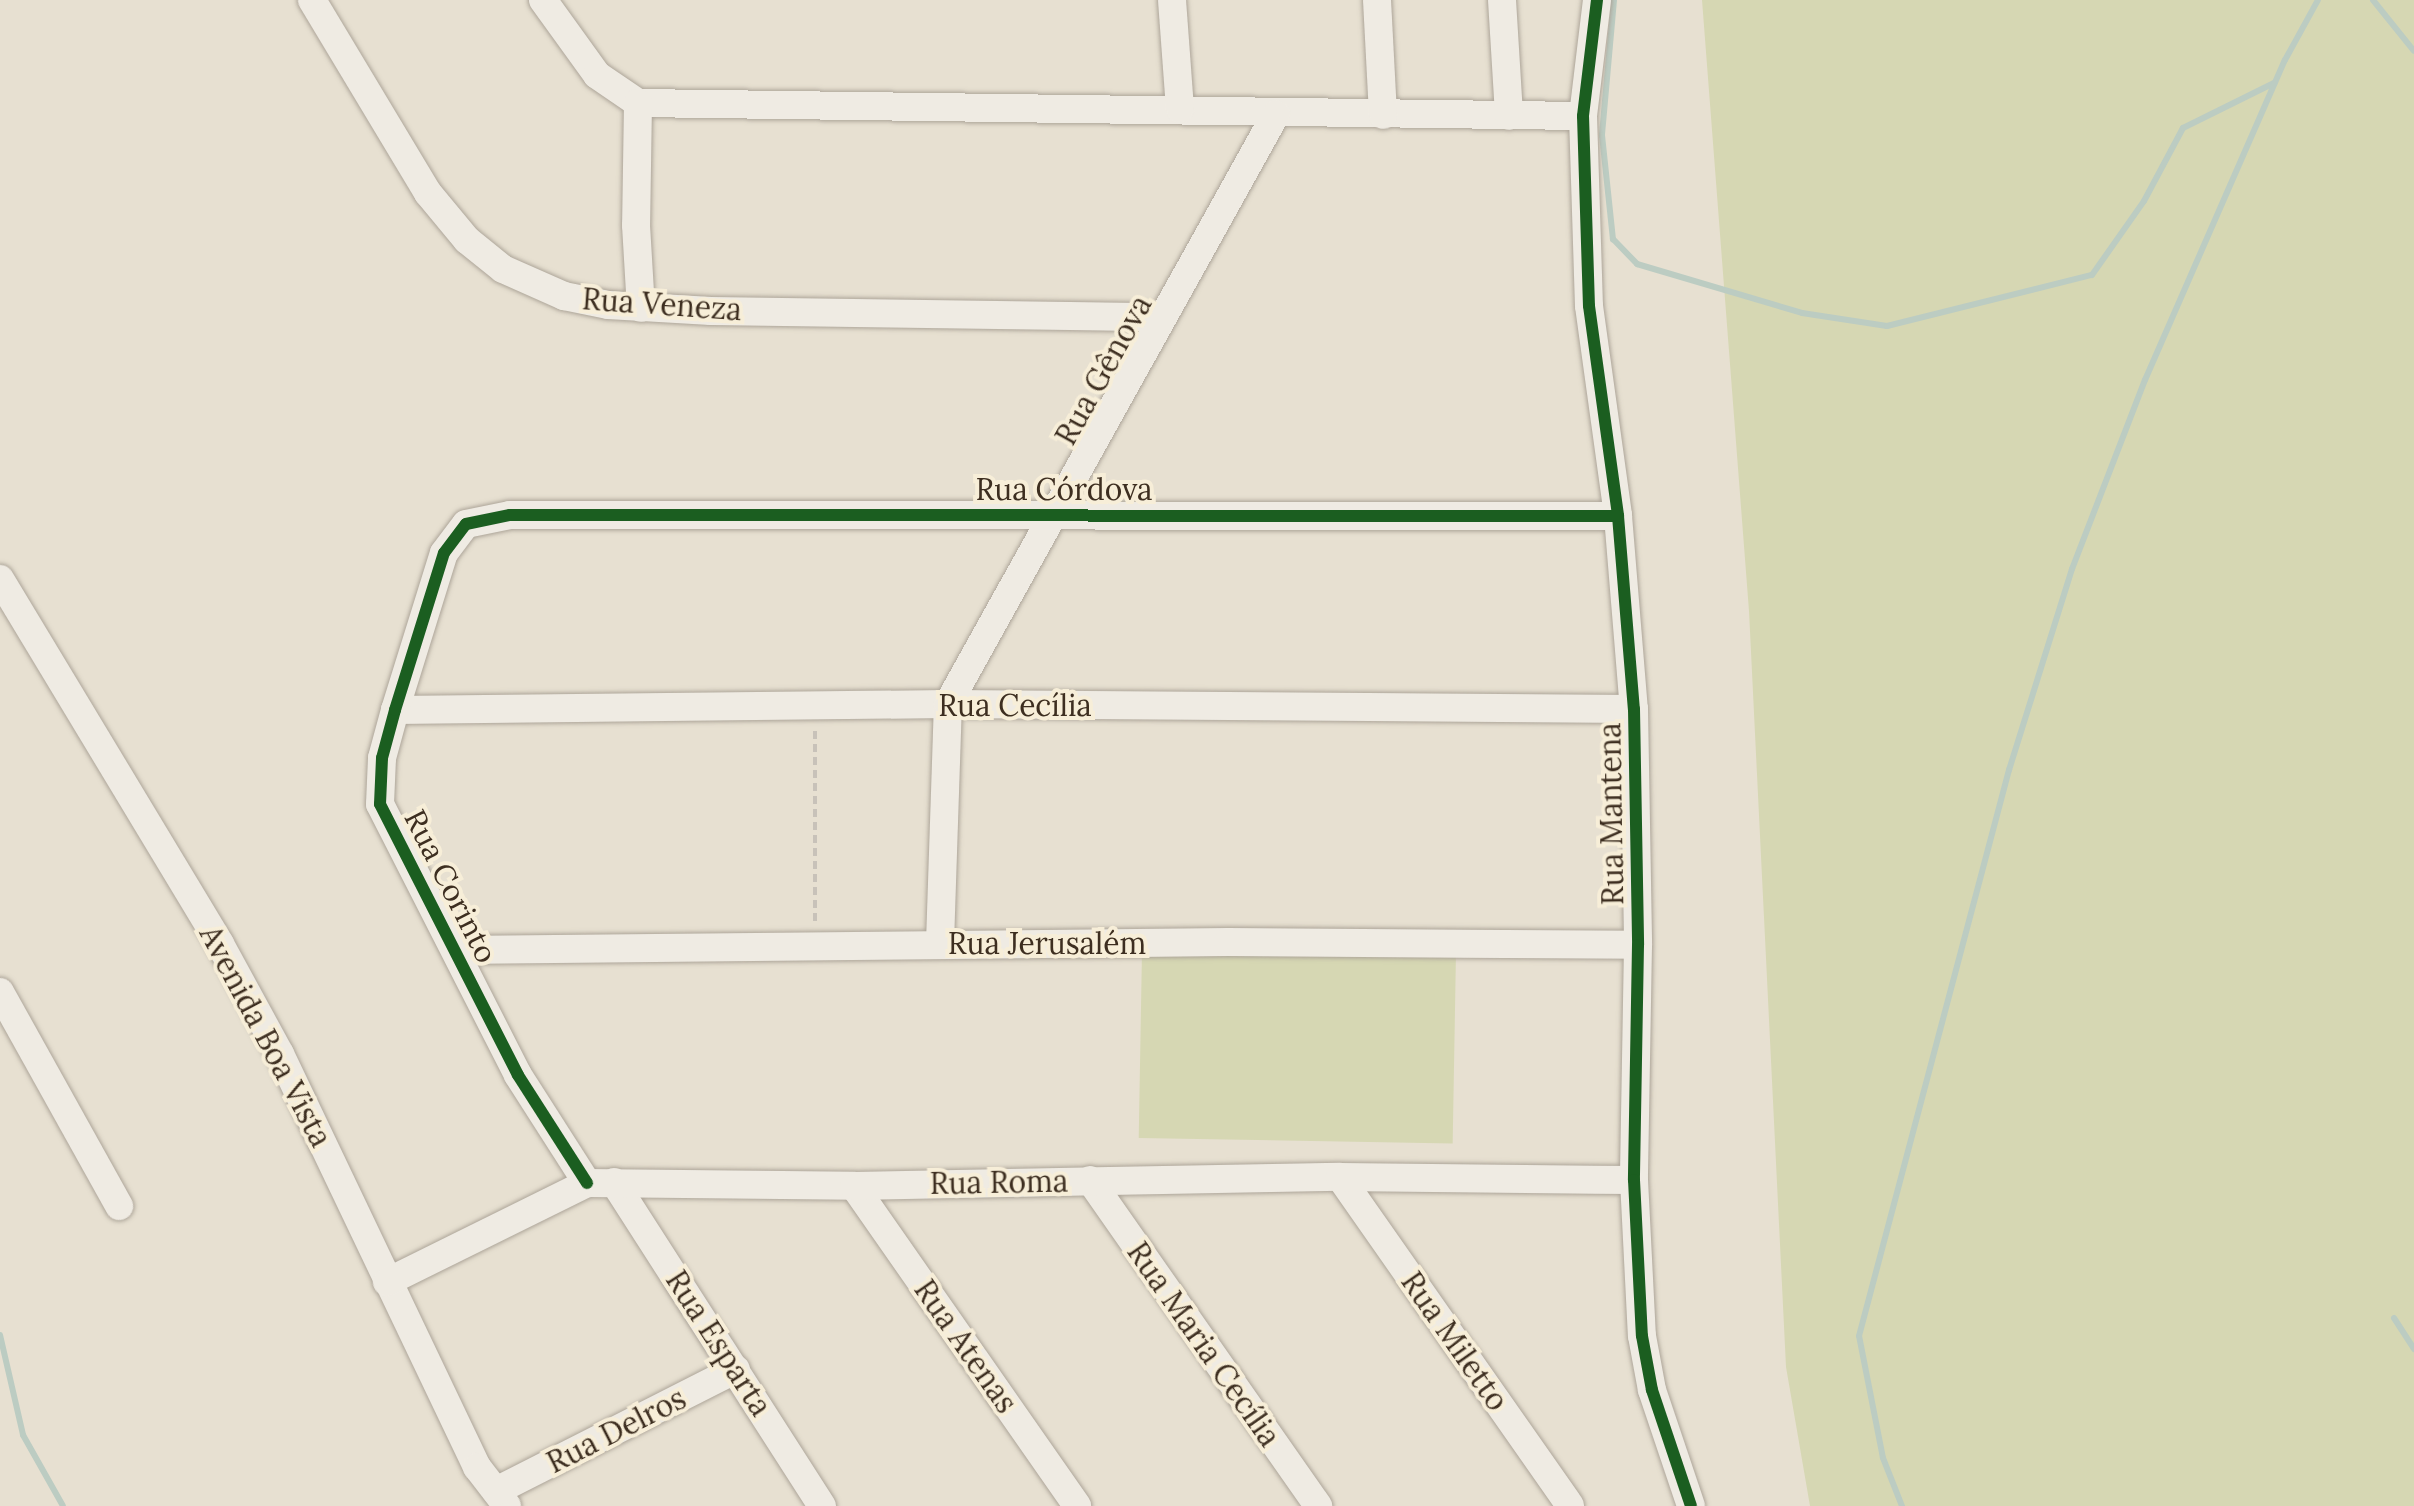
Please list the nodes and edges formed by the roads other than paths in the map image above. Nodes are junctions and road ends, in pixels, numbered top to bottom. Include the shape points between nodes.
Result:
1 (312, 0) edge
2 (543, 0) edge
3 (1172, 0) edge
4 (1377, 0) edge
5 (1502, 0) edge
6 (1597, 0) edge
7 (638, 103) junction
8 (1180, 109) junction
9 (1276, 114) junction
10 (1382, 114) junction
11 (1509, 116) junction
12 (1582, 116) junction
13 (641, 308) junction
14 (1160, 317) junction
15 (1052, 514) junction
16 (510, 515) joint
17 (1618, 516) junction
18 (0, 580) edge
19 (26, 628) junction
20 (0, 640) edge
21 (948, 704) junction
22 (1634, 709) junction
23 (395, 710) junction
24 (940, 943) junction
25 (1638, 945) junction
26 (456, 950) junction
27 (0, 992) edge
28 (1340, 1176) junction
29 (1090, 1180) junction
30 (1634, 1180) junction
31 (601, 1182) junction
32 (854, 1186) junction
33 (119, 1206) dead end
34 (386, 1282) junction
35 (736, 1369) junction
36 (501, 1498) edge
37 (822, 1506) edge
38 (1078, 1506) edge
39 (1318, 1506) edge
40 (1570, 1506) edge
41 (1691, 1506) edge

1 - 13 street, Rua Veneza via 428,193 467,240 502,269 564,296
2 - 7 street via 588,65
3 - 8 street
4 - 10 street
5 - 11 street
6 - 12 street, Rua Mantena
7 - 8 street
7 - 13 street
8 - 9 street
9 - 10 street
9 - 14 street, Rua Gênova
10 - 11 street
11 - 12 street
12 - 17 street, Rua Mantena via 1589,306
13 - 14 street, Rua Veneza
14 - 15 street, Rua Gênova
15 - 16 street, Rua Córdova
15 - 17 street, Rua Córdova
15 - 21 street, Rua Gênova
16 - 23 street, Rua Corinto via 466,524 449,543
17 - 22 street, Rua Mantena
18 - 19 street, Avenida Boa Vista
19 - 20 street
19 - 34 street, Avenida Boa Vista via 220,944 280,1054
21 - 22 street, Rua Cecília
21 - 23 street, Rua Cecília
21 - 24 street, Rua Gênova
22 - 25 street, Rua Mantena
23 - 26 street, Rua Corinto via 382,758 380,804
24 - 25 street, Rua Jerusalém
24 - 26 street, Rua Jerusalém
25 - 30 street, Rua Mantena
26 - 31 street, Rua Corinto via 518,1075
27 - 33 street
28 - 29 street, Rua Roma
28 - 30 street, Rua Roma
28 - 40 street, Rua Miletto
29 - 32 street, Rua Roma
29 - 39 street, Rua Maria Cecília
30 - 41 street, Rua Mantena via 1647,1372
31 - 32 street, Rua Roma
31 - 34 street, Rua Roma
31 - 35 street, Rua Esparta
32 - 38 street, Rua Atenas
34 - 36 street, Avenida Boa Vista via 477,1467
35 - 36 street, Rua Delros
35 - 37 street, Rua Esparta

